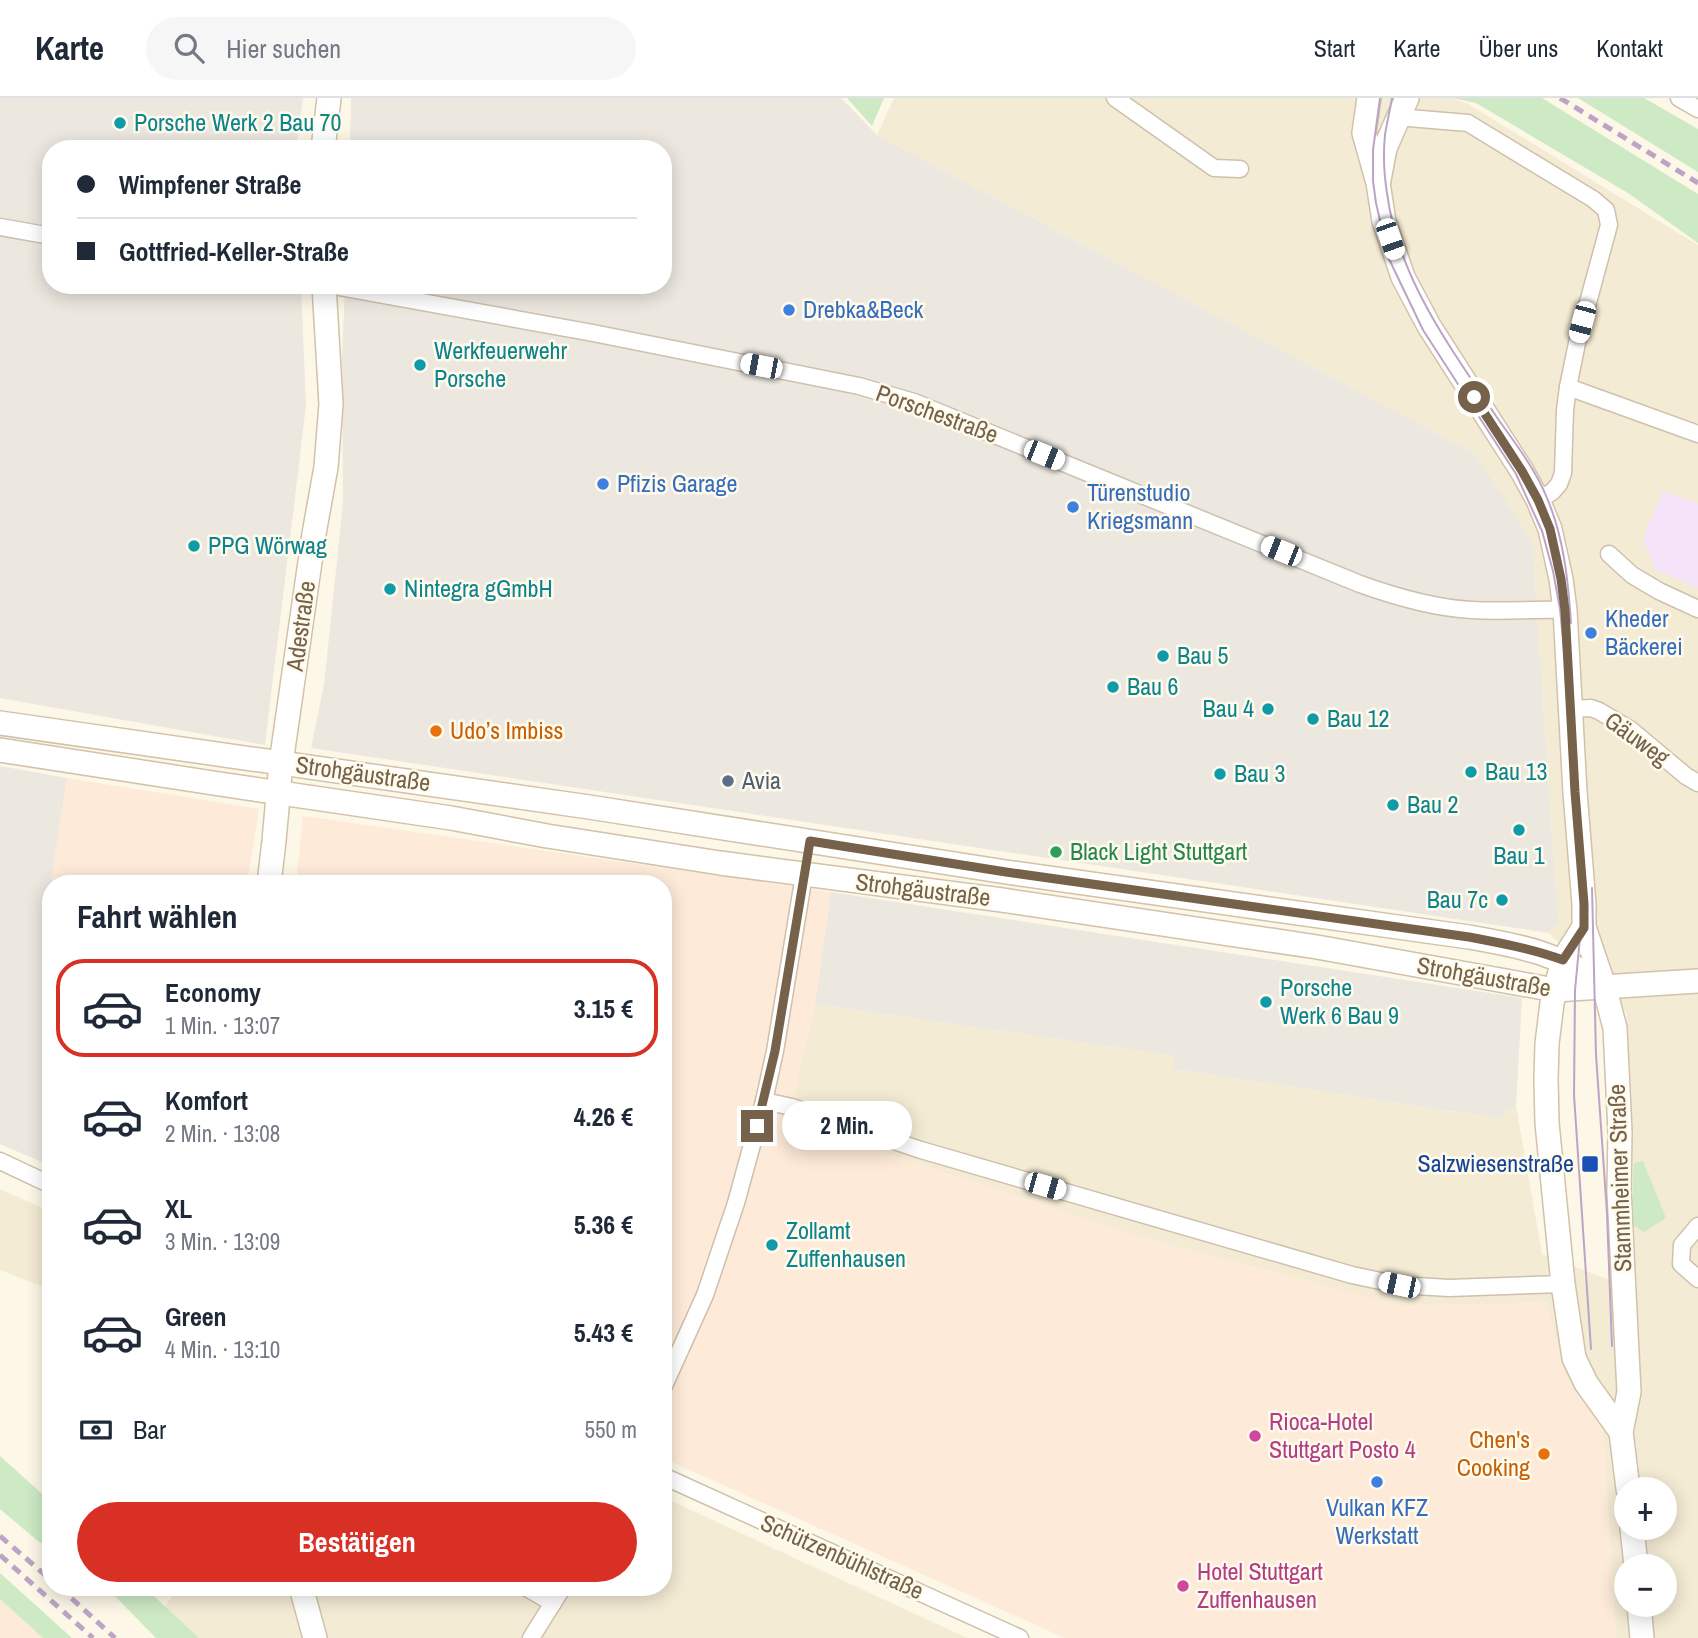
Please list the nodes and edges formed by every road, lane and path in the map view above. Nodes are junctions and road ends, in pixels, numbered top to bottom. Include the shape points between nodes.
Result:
1 (328, 98) edge
2 (1115, 98) edge
3 (1369, 98) edge
4 (1679, 98) edge
5 (1402, 108) edge
6 (1698, 109) edge
7 (324, 140) edge
8 (1240, 169) dead end
9 (1378, 183) junction
10 (0, 227) edge
11 (42, 234) edge
12 (326, 294) edge
13 (377, 294) edge
14 (1569, 387) junction
15 (1698, 434) edge
16 (1538, 500) junction
17 (1609, 554) dead end
18 (1698, 609) edge
19 (1565, 610) junction
20 (1571, 709) junction
21 (0, 723) edge
22 (0, 750) edge
23 (281, 762) junction
24 (1698, 783) edge
25 (278, 793) junction
26 (810, 841) junction
27 (1006, 872) junction
28 (270, 875) edge
29 (804, 875) junction
30 (1002, 900) junction
31 (1584, 928) junction
32 (1563, 960) junction
33 (1698, 981) edge
34 (1604, 986) junction
35 (1555, 990) junction
36 (764, 1101) junction
37 (0, 1161) edge
38 (42, 1181) edge
39 (1698, 1226) edge
40 (1698, 1279) edge
41 (1563, 1283) junction
42 (672, 1368) edge
43 (1628, 1373) junction
44 (1586, 1383) junction
45 (1621, 1432) junction
46 (1627, 1477) edge
47 (672, 1480) edge
48 (303, 1596) edge
49 (540, 1596) edge
50 (557, 1596) edge
51 (553, 1604) junction
52 (1640, 1617) edge
53 (537, 1636) edge
54 (315, 1638) edge
55 (1020, 1638) edge
56 (1642, 1638) edge

1 - 7 main road
2 - 8 street via 1214,168
3 - 9 main road, Stammheimer Straße via 1364,134
4 - 6 street
5 - 9 main road, Stammheimer Straße via 1385,148
5 - 14 street via 1468,123 1606,210 1609,225
9 - 16 main road, Stammheimer Straße via 1384,221 1403,277
10 - 11 street
12 - 23 main road, Adestraße via 331,404 327,467
13 - 19 street, Porschestraße via 859,386 914,402 1399,598 1471,610
14 - 15 street
14 - 16 street via 1563,473 1552,492
16 - 19 main road, Stammheimer Straße via 1554,545
17 - 18 street via 1632,575
19 - 20 main road, Stammheimer Straße
20 - 24 street, Gäuweg via 1591,708 1631,730
20 - 31 main road, Stammheimer Straße
21 - 23 main road, Strohgäustraße
22 - 25 main road, Strohgäustraße
23 - 25 main road, Adestraße
23 - 26 main road, Strohgäustraße
25 - 28 main road, Adestraße
25 - 29 main road, Strohgäustraße
26 - 27 main road, Strohgäustraße
26 - 29 main road
27 - 30 main road
27 - 32 main road, Strohgäustraße via 1469,937
29 - 30 main road, Strohgäustraße
29 - 36 street
30 - 35 main road, Strohgäustraße via 1317,947
31 - 32 main road, Stammheimer Straße
31 - 34 main road, Stammheimer Straße
32 - 34 main road, Strohgäustraße
32 - 35 main road, Stammheimer Straße
33 - 34 main road
34 - 35 main road, Strohgäustraße
34 - 43 main road, Stammheimer Straße via 1615,1028
35 - 41 main road, Stammheimer Straße via 1546,1090
36 - 41 street via 1352,1275 1399,1285 1449,1288
36 - 42 street via 705,1295
37 - 38 street
39 - 40 street via 1682,1245 1681,1264
41 - 44 main road, Stammheimer Straße via 1574,1358
43 - 44 main road via 1604,1384
43 - 45 main road, Stammheimer Straße
44 - 45 main road, Stammheimer Straße
45 - 46 main road, Stammheimer Straße
47 - 55 street, Schützenbühlstraße
48 - 54 main road
49 - 51 street
50 - 51 street
51 - 53 street
52 - 56 main road

